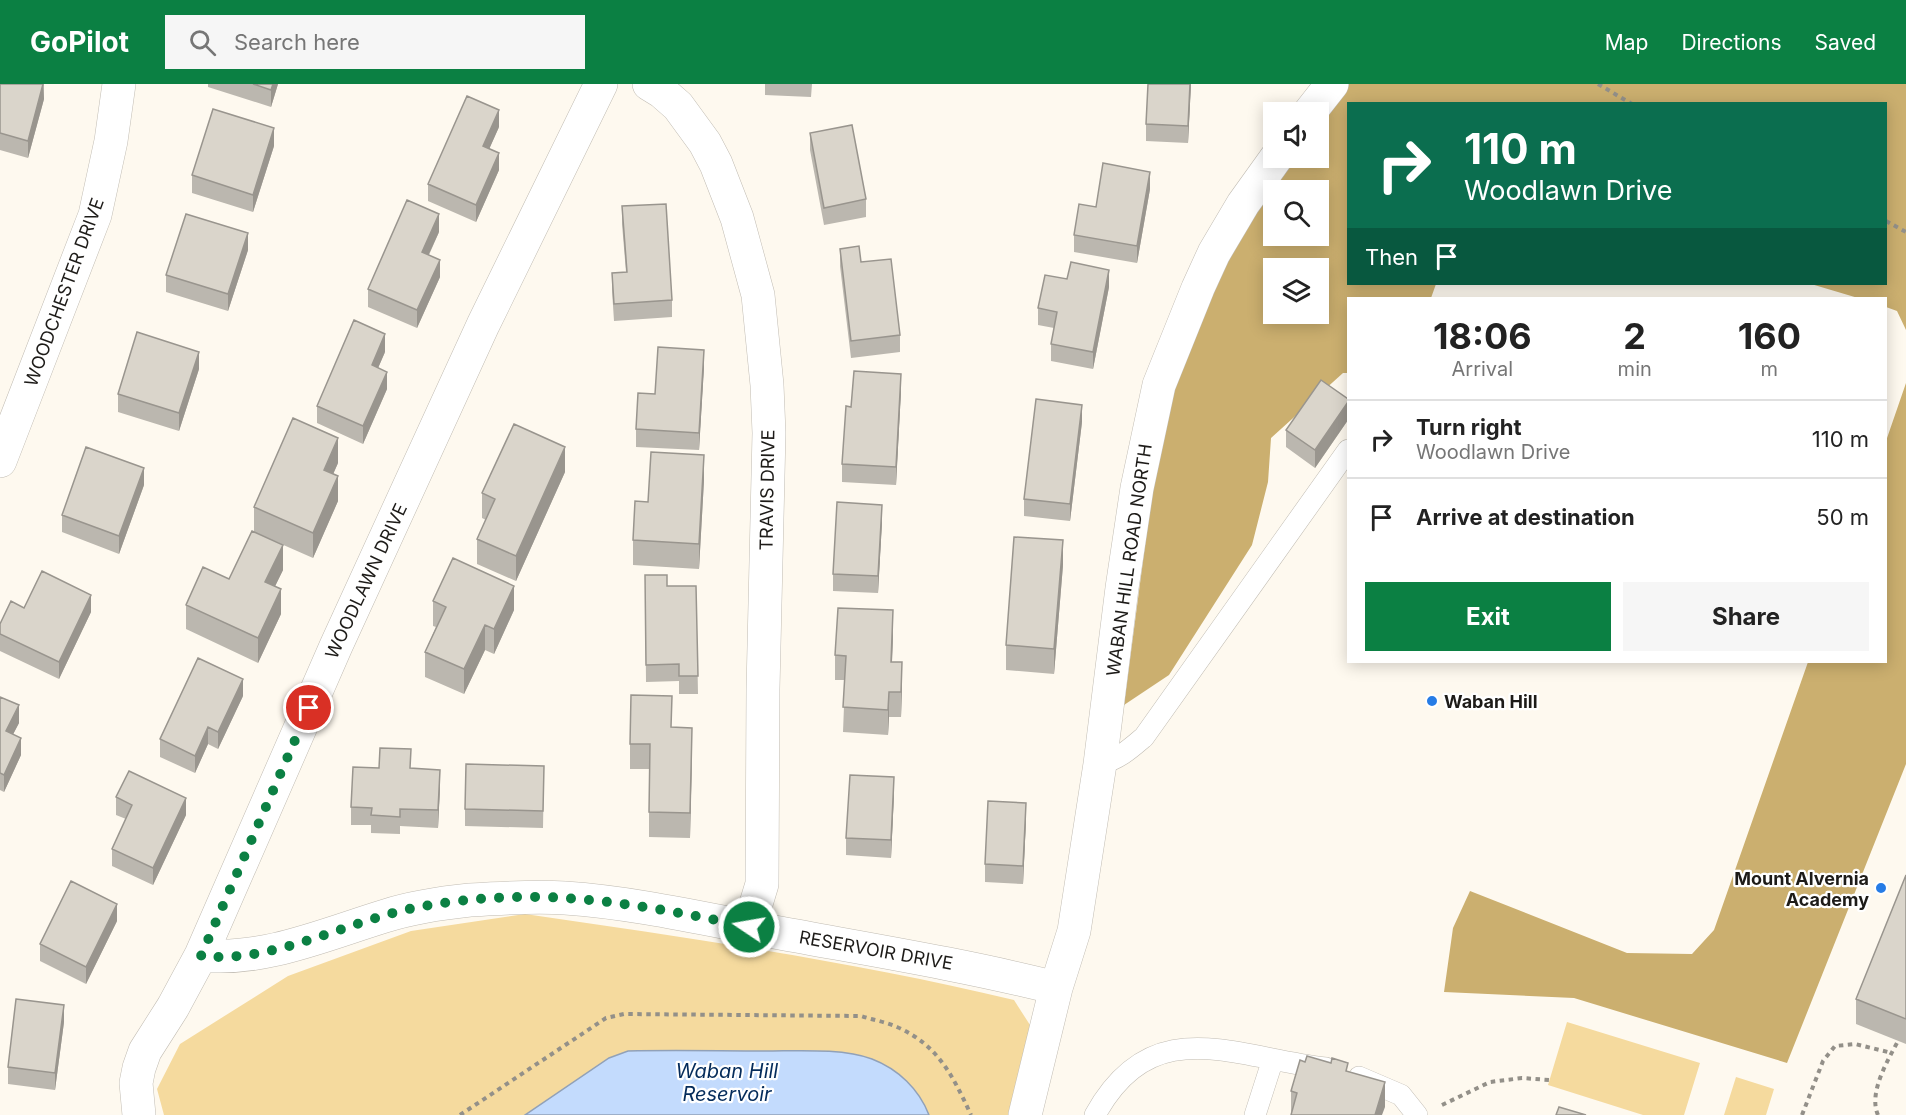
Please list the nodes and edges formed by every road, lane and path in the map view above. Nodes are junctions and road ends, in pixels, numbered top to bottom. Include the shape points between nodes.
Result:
1 (119, 84) edge
2 (601, 84) edge
3 (649, 84) edge
4 (1332, 84) edge
5 (1598, 84) edge
6 (1318, 102) edge
7 (1629, 102) edge
8 (1269, 168) edge
9 (1887, 222) edge
10 (1906, 232) edge
11 (1347, 451) edge
12 (0, 461) edge
13 (1100, 764) junction
14 (749, 927) junction
15 (201, 956) junction
16 (1056, 988) junction
17 (1898, 1041) edge
18 (1892, 1053) junction
19 (1273, 1059) junction
20 (1549, 1080) dead end
21 (1427, 1111) edge
22 (139, 1115) edge
23 (460, 1115) edge
24 (971, 1115) edge
25 (1025, 1115) edge
26 (1095, 1115) edge
27 (1255, 1115) edge
28 (1802, 1115) edge
29 (1878, 1115) edge

1 - 12 street, WOODCHESTER DRIVE via 95,215
2 - 15 street, WOODLAWN DRIVE via 468,357
3 - 14 street, TRAVIS DRIVE via 678,106 716,164 737,218 758,295 769,433 762,884
4 - 6 street
5 - 7 path
8 - 13 street, WABAN HILL ROAD NORTH via 1214,253 1159,385 1137,488
9 - 10 path
11 - 13 lane via 1144,737 1125,754
13 - 16 street, WABAN HILL ROAD NORTH via 1074,930
14 - 15 street, RESERVOIR DRIVE via 649,908 564,898 514,898 423,906 242,956
14 - 16 street, RESERVOIR DRIVE via 948,963
15 - 22 street, WOODLAWN DRIVE via 141,1059 136,1083
16 - 25 street, WABAN HILL ROAD NORTH
17 - 18 path
18 - 28 path via 1855,1044 1835,1046 1823,1061
18 - 29 path via 1877,1087
19 - 21 lane via 1327,1068 1386,1087
19 - 26 lane via 1220,1048 1176,1050 1152,1057 1121,1077
19 - 27 lane
20 - 21 path via 1490,1082
23 - 24 path via 606,1018 624,1014 861,1016 879,1021 925,1042 941,1059

